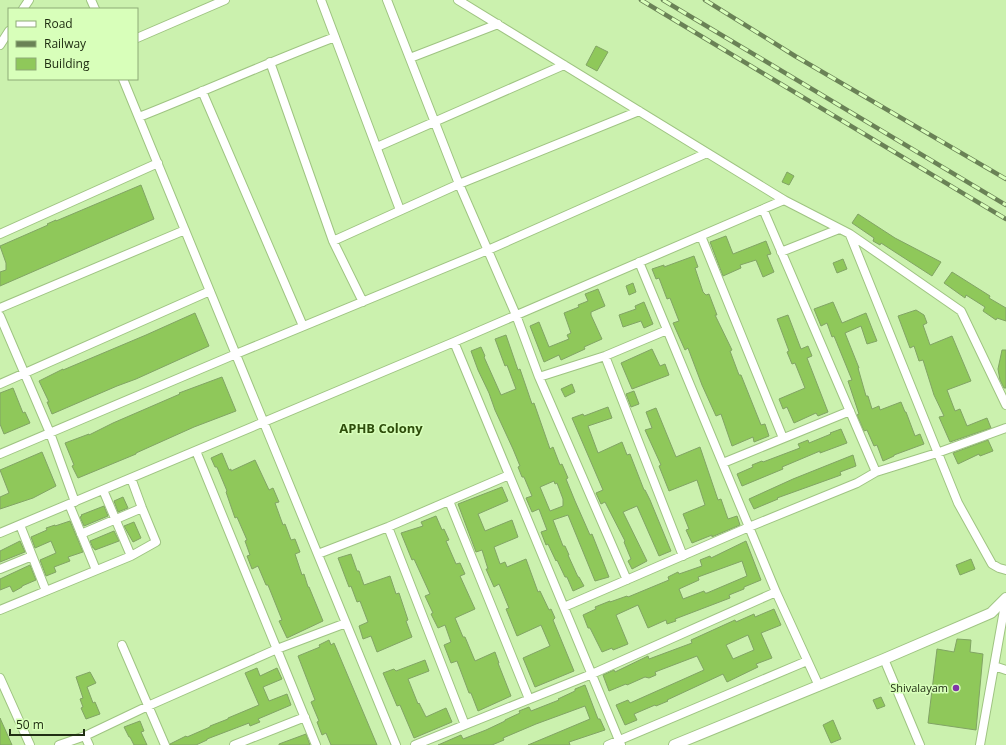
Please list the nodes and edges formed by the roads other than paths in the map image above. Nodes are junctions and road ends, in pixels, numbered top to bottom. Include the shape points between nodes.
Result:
1 (225, 0) edge
2 (321, 0) edge
3 (387, 0) edge
4 (458, 0) edge
5 (498, 24) junction
6 (8, 33) edge
7 (335, 37) junction
8 (138, 38) edge
9 (0, 45) edge
10 (410, 58) junction
11 (270, 62) junction
12 (564, 65) junction
13 (123, 80) edge
14 (202, 92) junction
15 (639, 111) junction
16 (139, 117) junction
17 (435, 122) junction
18 (377, 147) junction
19 (707, 153) junction
20 (158, 163) junction
21 (459, 184) junction
22 (784, 200) junction
23 (763, 209) junction
24 (400, 210) junction
25 (839, 229) junction
26 (185, 230) junction
27 (0, 234) edge
28 (850, 234) junction
29 (701, 236) junction
30 (333, 240) junction
31 (488, 250) junction
32 (781, 252) junction
33 (639, 262) junction
34 (210, 291) junction
35 (363, 302) junction
36 (0, 308) edge
37 (516, 315) junction
38 (0, 316) edge
39 (303, 326) junction
40 (667, 330) junction
41 (454, 342) junction
42 (236, 354) junction
43 (605, 356) junction
44 (24, 373) junction
45 (539, 377) junction
46 (0, 384) edge
47 (1006, 405) edge
48 (850, 411) junction
49 (264, 422) junction
50 (1006, 428) edge
51 (50, 433) junction
52 (783, 438) junction
53 (196, 451) junction
54 (938, 453) junction
55 (0, 454) edge
56 (723, 463) junction
57 (876, 472) junction
58 (509, 475) junction
59 (131, 478) junction
60 (103, 490) junction
61 (449, 501) junction
62 (72, 503) junction
63 (142, 508) junction
64 (116, 520) junction
65 (20, 525) junction
66 (388, 527) junction
67 (749, 527) junction
68 (0, 534) edge
69 (81, 534) junction
70 (318, 554) junction
71 (32, 556) junction
72 (131, 556) junction
73 (683, 556) junction
74 (0, 569) edge
75 (96, 570) junction
76 (1006, 570) edge
77 (627, 580) junction
78 (46, 591) junction
79 (776, 592) junction
80 (1006, 599) edge
81 (564, 607) junction
82 (0, 610) edge
83 (346, 623) junction
84 (122, 646) dead end
85 (277, 649) junction
86 (884, 659) junction
87 (807, 661) junction
88 (994, 666) junction
89 (1006, 670) edge
90 (592, 674) junction
91 (0, 678) edge
92 (819, 686) junction
93 (529, 699) junction
94 (148, 706) junction
95 (305, 716) junction
96 (465, 725) junction
97 (85, 736) junction
98 (620, 743) edge
99 (30, 745) edge
100 (59, 745) edge
101 (89, 745) edge
102 (165, 745) edge
103 (234, 745) edge
104 (316, 745) edge
105 (396, 745) edge
106 (415, 745) edge
107 (608, 745) edge
108 (674, 745) edge
109 (920, 745) edge
110 (980, 745) edge

1 - 8 street
2 - 7 street
3 - 10 street
4 - 5 street
5 - 10 street
5 - 12 street
6 - 9 street
7 - 11 street
7 - 18 street
10 - 17 street
11 - 14 street
11 - 30 street
12 - 15 street
12 - 17 street
13 - 16 street
14 - 16 street
14 - 39 street
15 - 19 street
15 - 21 street
16 - 20 street
17 - 18 street
17 - 21 street
18 - 24 street
19 - 22 street
19 - 31 street
20 - 26 street
20 - 27 street
21 - 24 street
21 - 31 street
22 - 23 street
22 - 25 street
23 - 29 street
23 - 32 street
24 - 30 street
25 - 28 street
25 - 32 street
26 - 34 street
26 - 36 street
28 - 47 street via 961,311
28 - 54 street
29 - 33 street
29 - 52 street
30 - 35 street
31 - 35 street
31 - 37 street
32 - 48 street
33 - 37 street
33 - 40 street
34 - 42 street
34 - 44 street
35 - 39 street
37 - 41 street
37 - 45 street
38 - 44 street
39 - 42 street
40 - 43 street
40 - 56 street
41 - 49 street
41 - 58 street
42 - 49 street
42 - 51 street
43 - 45 street
43 - 73 street
44 - 46 street
44 - 51 street
45 - 77 street
48 - 52 street
48 - 57 street
49 - 53 street
49 - 70 street
50 - 54 street
51 - 55 street
51 - 62 street
52 - 56 street
53 - 59 street
53 - 85 street
54 - 57 street
54 - 76 street via 958,503 992,564
56 - 67 street
57 - 67 street via 857,483
58 - 61 street
58 - 81 street
59 - 60 street
59 - 63 street
60 - 62 street
60 - 64 street
61 - 66 street
61 - 93 street
62 - 65 street
62 - 69 street
63 - 64 street
63 - 72 street via 156,542
64 - 69 street
64 - 72 street
65 - 68 street
65 - 71 street
66 - 70 street
66 - 96 street
67 - 73 street
67 - 79 street
69 - 75 street
70 - 83 street
71 - 74 street
71 - 78 street
72 - 75 street
73 - 77 street
75 - 78 street
77 - 81 street
78 - 82 street
79 - 87 street
79 - 90 street
80 - 86 street via 991,613
80 - 88 street
81 - 90 street
83 - 85 street
83 - 105 street
84 - 94 street
85 - 94 street
85 - 95 street
86 - 92 street
86 - 109 street
87 - 92 street
87 - 98 street
88 - 89 street
88 - 110 street
90 - 93 street
90 - 98 street
91 - 99 street
92 - 108 street
93 - 96 street
94 - 97 street
94 - 102 street
95 - 103 street
95 - 104 street
96 - 106 street
97 - 100 street
97 - 101 street
98 - 107 street

